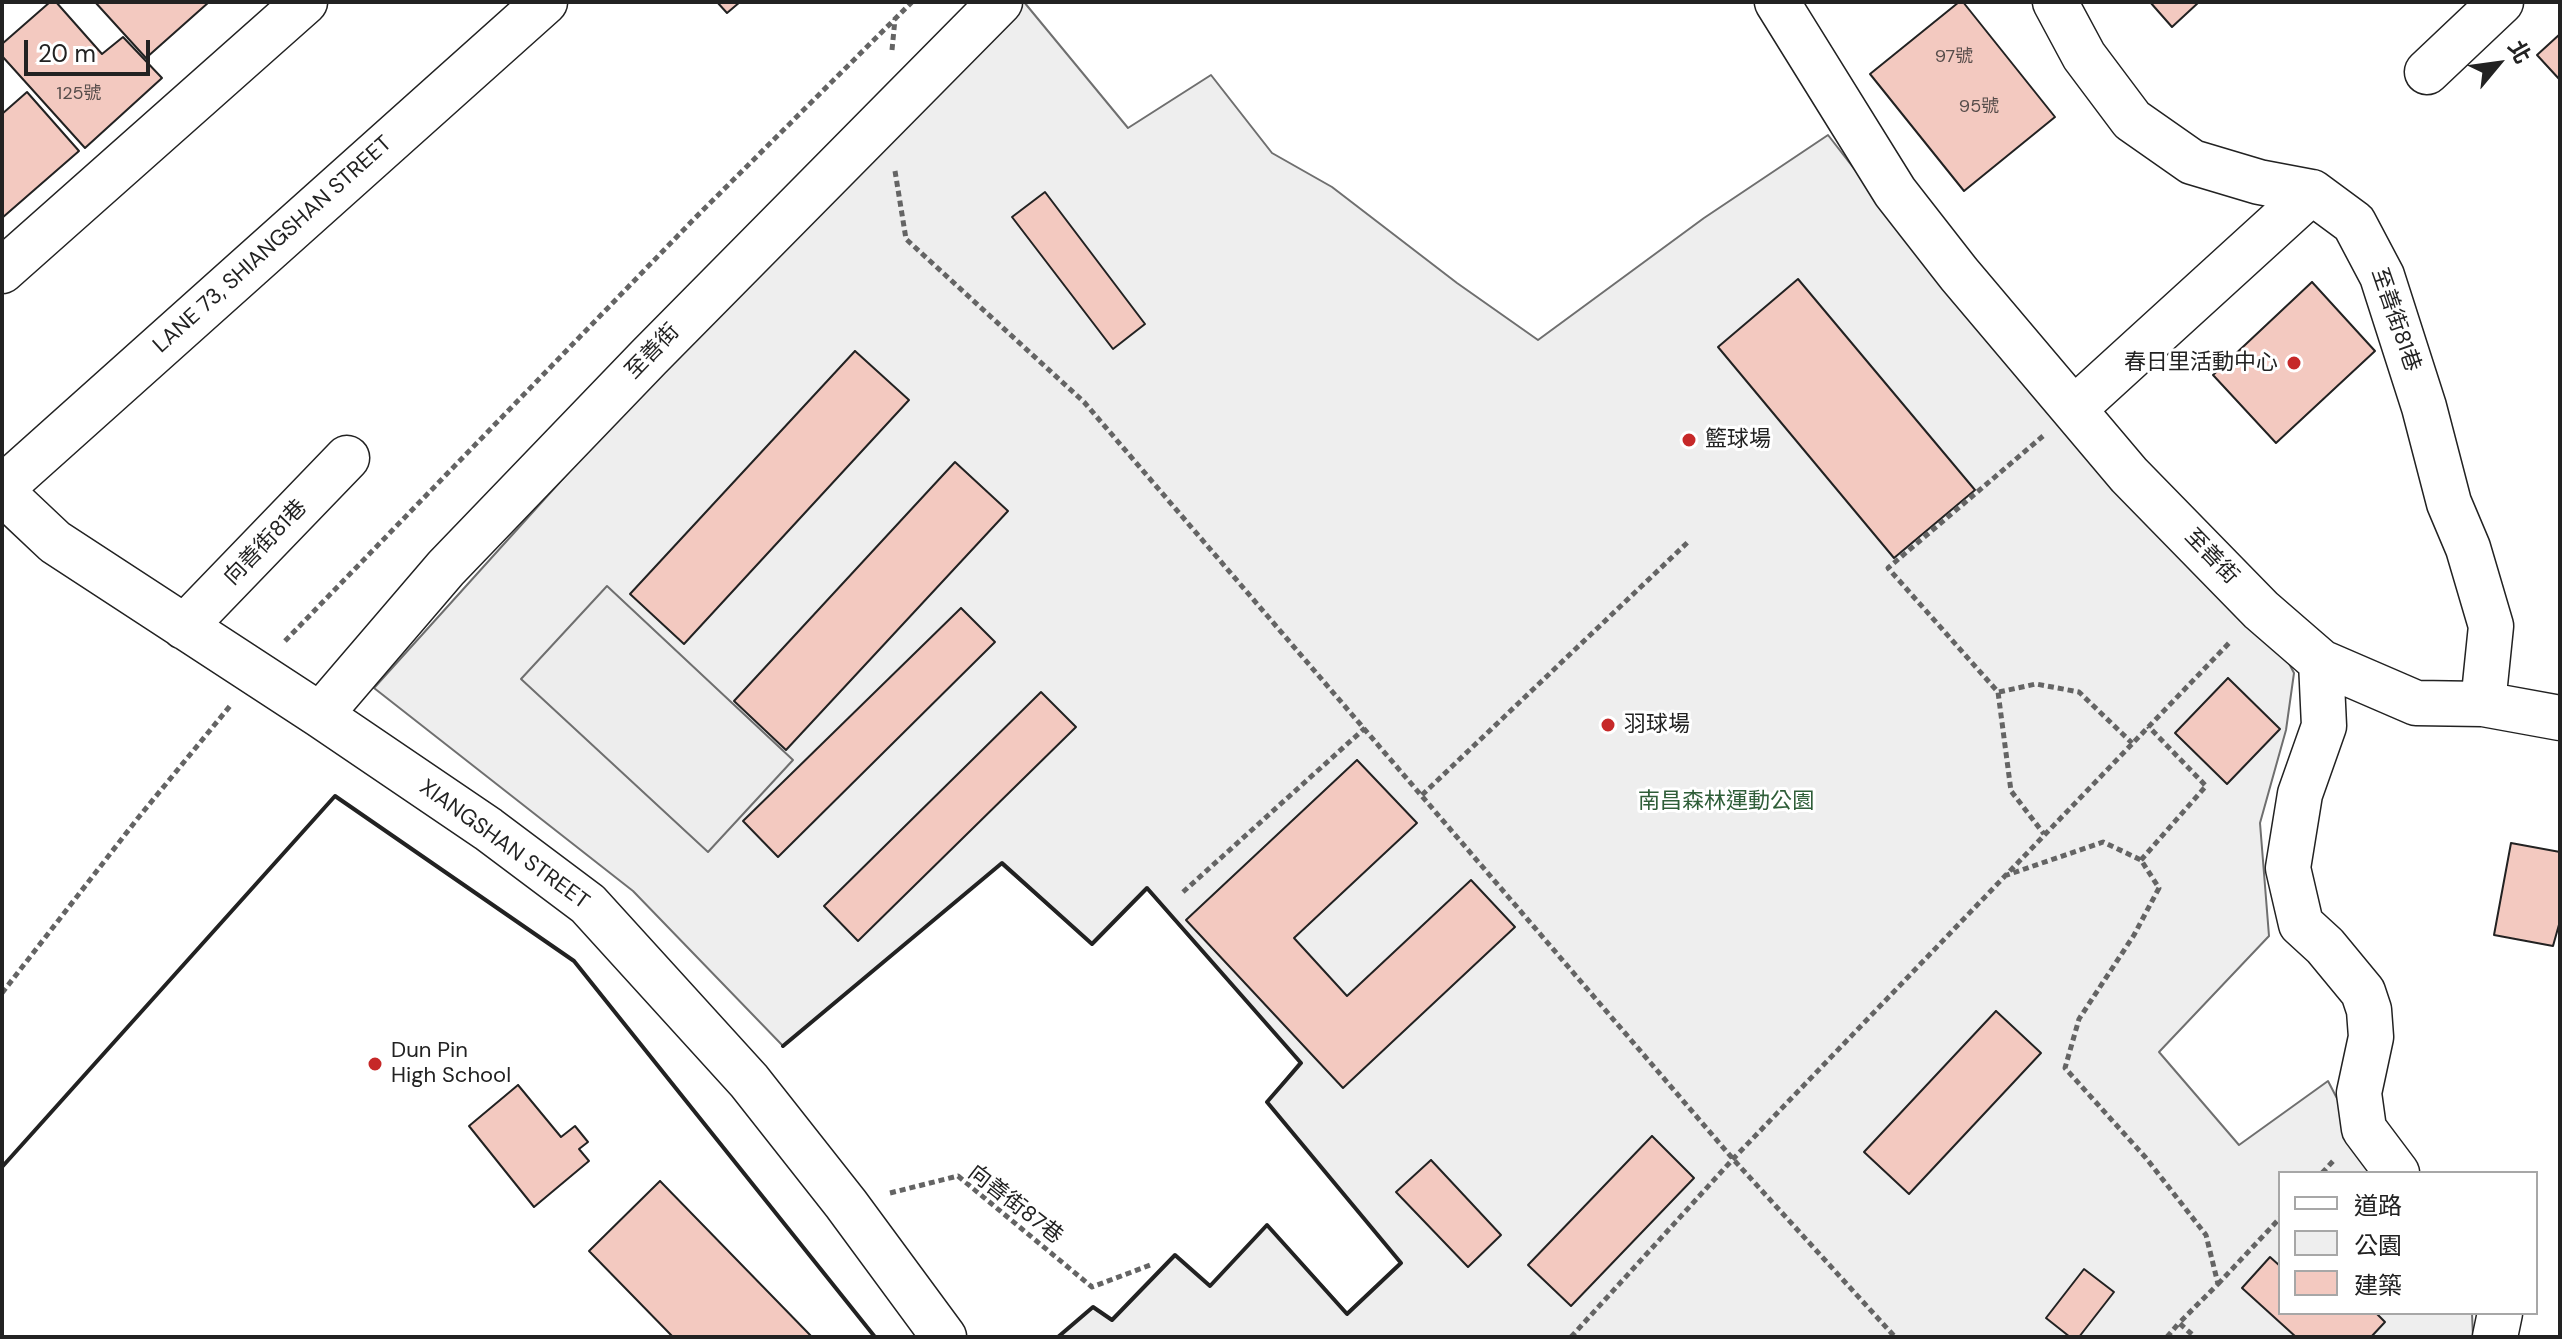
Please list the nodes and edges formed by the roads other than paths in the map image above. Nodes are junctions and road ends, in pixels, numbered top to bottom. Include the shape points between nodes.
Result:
1 (305, 2) edge
2 (545, 2) edge
3 (1000, 2) edge
4 (1777, 2) edge
5 (2055, 2) edge
6 (2501, 2) edge
7 (2427, 72) dead end
8 (2312, 192) junction
9 (2, 271) edge
10 (2074, 409) junction
11 (347, 458) dead end
12 (2, 490) edge
13 (184, 627) junction
14 (2321, 662) junction
15 (2483, 704) junction
16 (320, 715) junction
17 (2560, 718) edge
18 (2396, 1171) edge
19 (2500, 1315) edge
20 (944, 1337) edge
21 (2495, 1337) edge

1 - 9 street
2 - 12 street, LANE 73, SHIANGSHAN STREET
3 - 16 street, 至善街 via 446,568
4 - 10 street, 至善街 via 1895,192
5 - 8 street, 至善街81巷 via 2084,56 2132,120 2192,162
6 - 7 street
8 - 10 street
8 - 15 street, 至善街81巷 via 2354,223 2382,276 2491,626
10 - 14 street, 至善街 via 2129,475 2261,610
11 - 13 street, 向善街81巷
12 - 13 street, XIANGSHAN STREET via 55,542
13 - 16 street, XIANGSHAN STREET
14 - 15 street, 至善街 via 2416,703
14 - 18 street via 2324,726 2300,794 2288,868 2301,924 2363,992 2371,1037 2359,1093 2364,1129
15 - 17 street, 至善街
16 - 20 street, XIANGSHAN STREET via 588,904 749,1081
19 - 21 street

